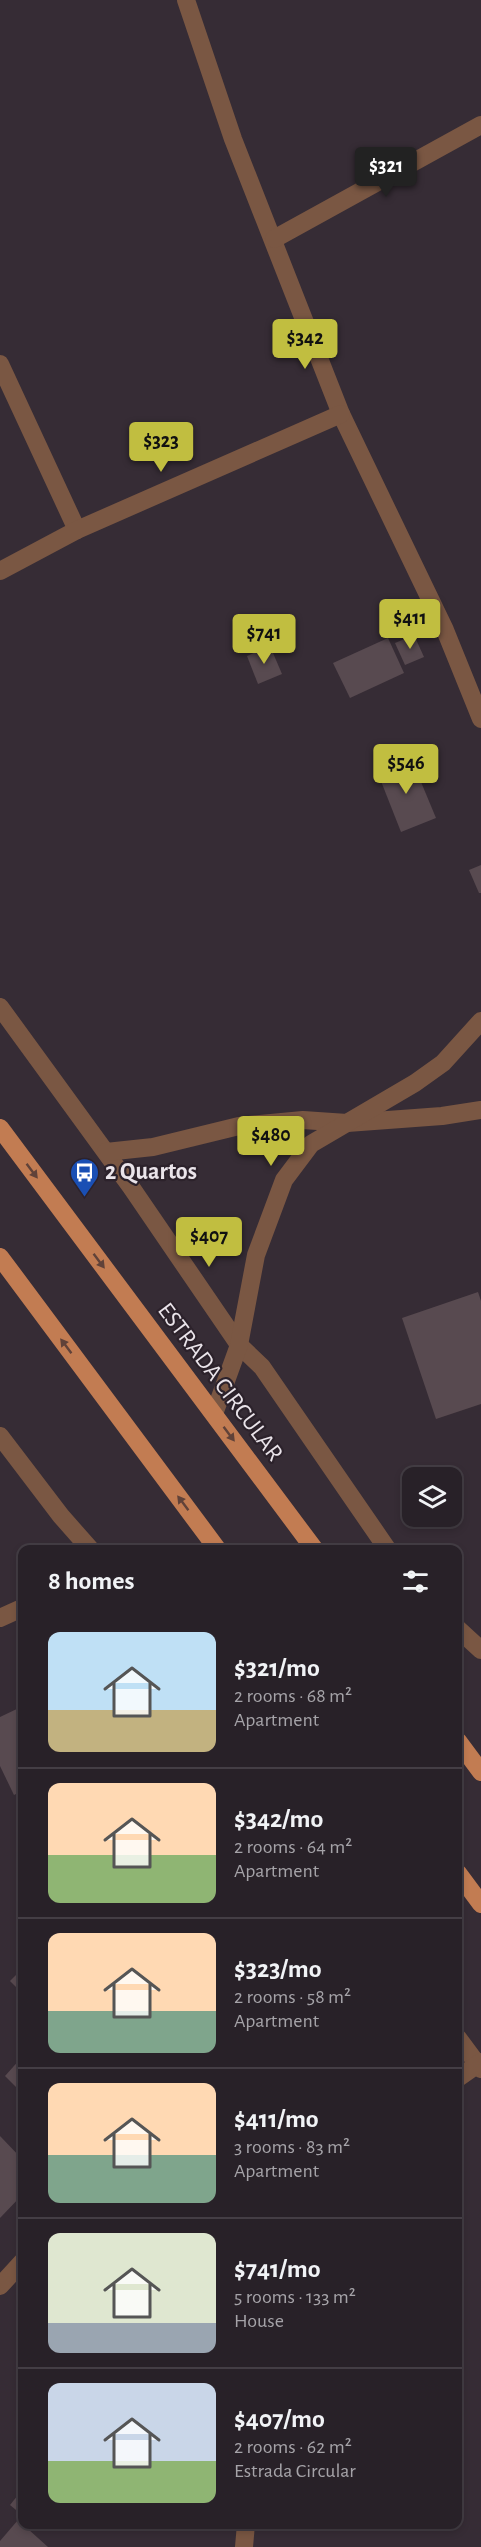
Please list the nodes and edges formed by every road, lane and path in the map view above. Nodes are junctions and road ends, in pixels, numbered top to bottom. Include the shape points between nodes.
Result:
1 (186, 0) edge
2 (481, 125) edge
3 (274, 239) junction
4 (0, 364) edge
5 (341, 414) junction
6 (77, 530) junction
7 (0, 571) edge
8 (481, 719) edge
9 (0, 1007) edge
10 (481, 1021) edge
11 (481, 1110) edge
12 (347, 1123) junction
13 (0, 1128) edge
14 (106, 1152) junction
15 (0, 1257) edge
16 (239, 1345) junction
17 (214, 1414) junction
18 (0, 1436) edge
19 (86, 1545) edge
20 (214, 1545) edge
21 (311, 1545) edge
22 (385, 1545) edge
23 (18, 1610) edge
24 (0, 1618) edge
25 (462, 1633) edge
26 (481, 1650) edge
27 (462, 1746) edge
28 (481, 1772) edge
29 (462, 1878) edge
30 (481, 1904) edge
31 (462, 2043) edge
32 (480, 2065) edge
33 (462, 2076) edge
34 (18, 2266) edge
35 (0, 2286) edge
36 (246, 2529) edge
37 (244, 2547) edge

1 - 3 street via 233,139
2 - 3 street
3 - 5 street
4 - 6 street
5 - 6 street
5 - 8 street via 446,630
6 - 7 street
9 - 14 street
10 - 12 street via 443,1063
11 - 12 street
12 - 14 street via 303,1120 239,1125 153,1147
12 - 16 street via 311,1144 284,1179 256,1255
13 -> 17 main road, ESTRADA CIRCULAR
14 - 16 street
20 -> 15 main road
16 - 17 street
16 - 22 street via 262,1367
17 -> 21 main road, ESTRADA CIRCULAR
18 - 19 street
23 - 24 street
25 - 26 street
27 - 28 main road
29 - 30 main road
31 - 32 street
32 - 33 street
34 - 35 street
36 - 37 street

